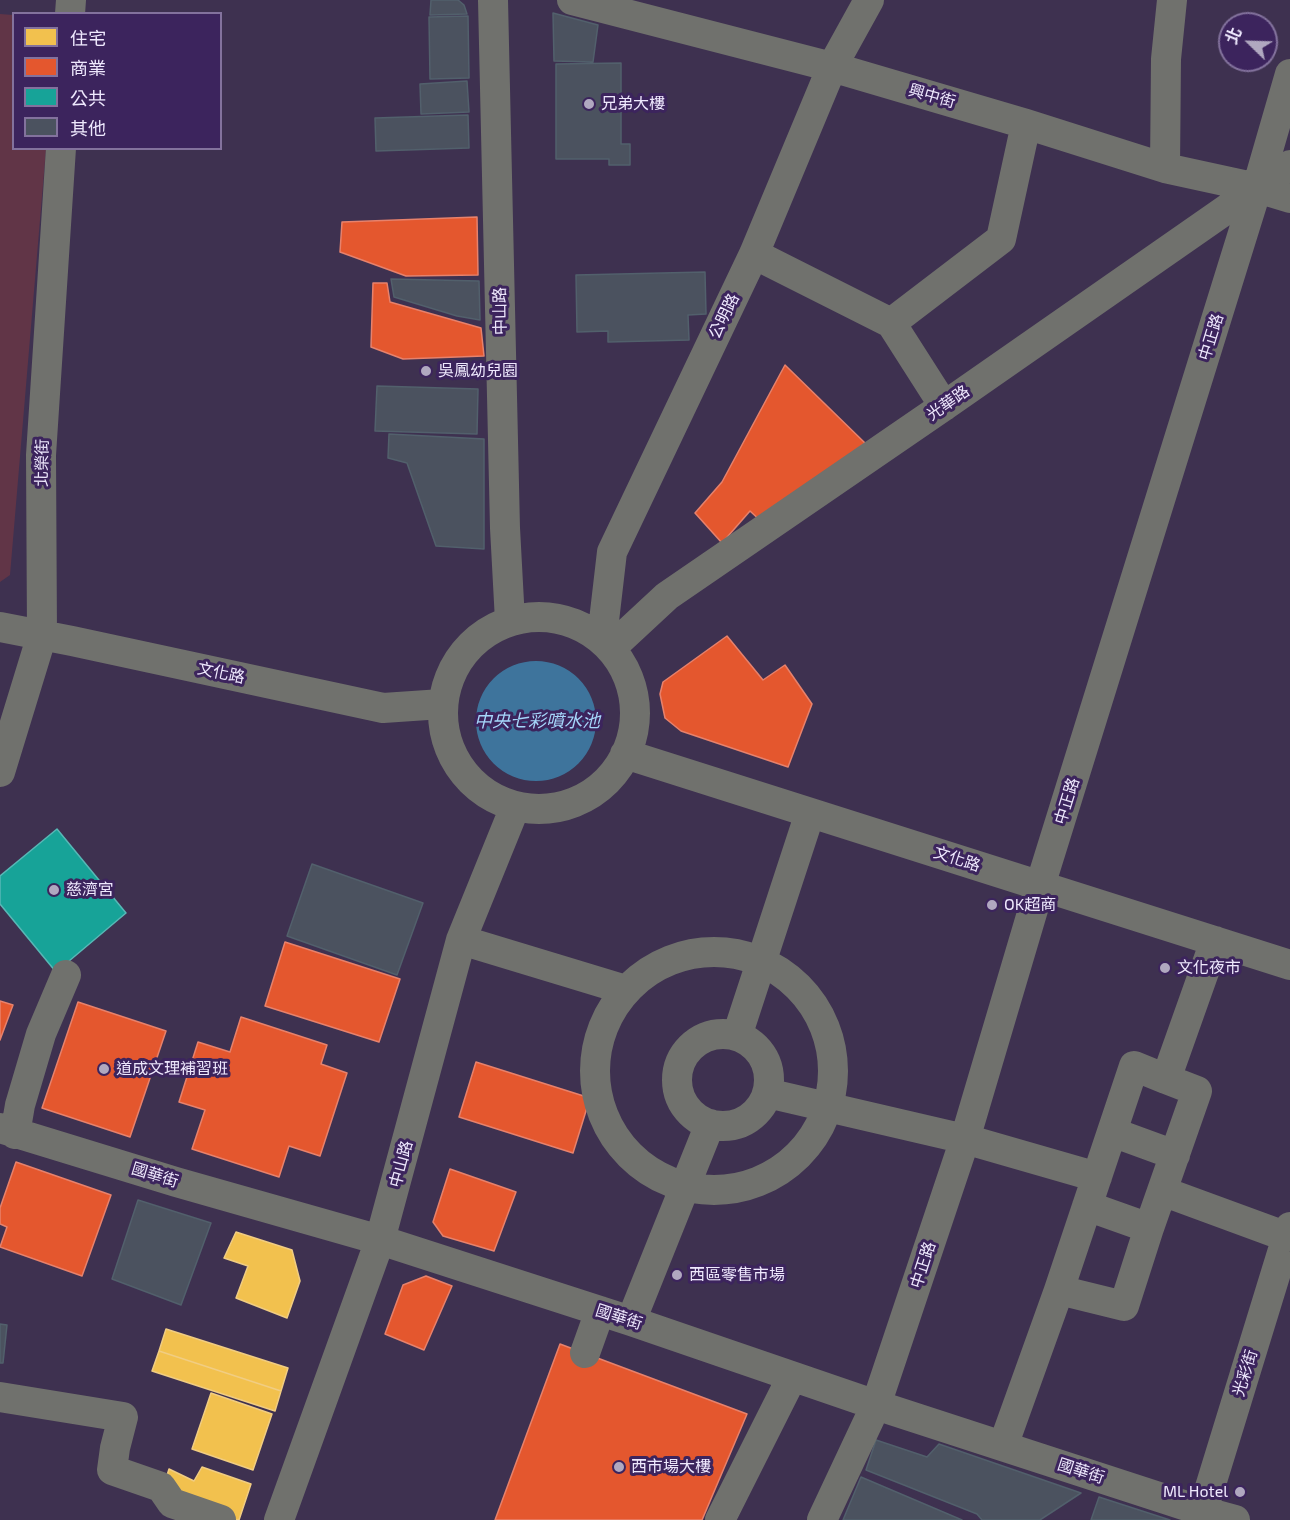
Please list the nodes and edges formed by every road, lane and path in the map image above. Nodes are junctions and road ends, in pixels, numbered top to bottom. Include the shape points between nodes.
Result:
1 (493, 0) edge
2 (572, 0) edge
3 (869, 0) edge
4 (1172, 0) edge
5 (832, 67) junction
6 (1290, 74) edge
7 (1026, 124) junction
8 (61, 150) edge
9 (1290, 165) edge
10 (1165, 168) junction
11 (1257, 188) junction
12 (1290, 198) edge
13 (754, 254) junction
14 (891, 323) junction
15 (944, 406) junction
16 (510, 621) junction
17 (0, 627) edge
18 (42, 635) junction
19 (606, 643) junction
20 (442, 705) junction
21 (625, 754) junction
22 (0, 772) edge
23 (515, 807) junction
24 (810, 813) junction
25 (1040, 886) junction
26 (461, 940) junction
27 (1215, 941) junction
28 (761, 960) junction
29 (1290, 965) edge
30 (66, 975) dead end
31 (626, 990) junction
32 (737, 1036) junction
33 (1166, 1079) junction
34 (767, 1093) junction
35 (827, 1107) junction
36 (710, 1124) junction
37 (7, 1131) edge
38 (1112, 1132) junction
39 (965, 1139) junction
40 (1175, 1155) junction
41 (1097, 1177) junction
42 (683, 1187) junction
43 (1162, 1191) junction
44 (1087, 1206) junction
45 (1149, 1228) junction
46 (1288, 1232) edge
47 (380, 1240) junction
48 (1059, 1290) junction
49 (600, 1311) junction
50 (630, 1321) junction
51 (585, 1353) dead end
52 (792, 1377) junction
53 (0, 1397) edge
54 (876, 1405) junction
55 (1003, 1446) junction
56 (1201, 1515) edge
57 (221, 1520) edge
58 (279, 1520) edge
59 (720, 1520) edge
60 (822, 1520) edge
61 (1235, 1520) edge

1 - 16 street, 中山路
2 - 5 street, 興中街
3 - 5 street, 公明路
4 - 10 street via 1166,59
5 - 7 street, 興中街
5 - 13 street, 公明路
6 - 11 street, 中正路
7 - 10 street, 興中街
7 - 14 street via 1001,239
8 - 18 street, 北榮街 via 41,455
9 - 11 street, 光華路
10 - 11 street, 興中街
11 - 12 street, 興中街
11 - 15 street, 光華路
11 - 25 street, 中正路
13 - 14 street
13 - 19 street, 公明路 via 612,552
14 - 15 street
15 - 19 street, 光華路 via 666,596
16 - 19 street via 545,616 576,625
16 - 20 street via 487,632 464,652 448,679
17 - 18 street, 文化路
18 - 20 street, 文化路 via 384,708
18 - 22 street, 北榮街
19 - 21 street via 625,670 633,695 634,721
20 - 23 street via 446,737 456,762 473,783
21 - 23 street via 597,789 574,802 547,809
21 - 24 street, 文化路
23 - 26 street, 中山路
24 - 25 street, 文化路
24 - 28 street
25 - 27 street, 文化路
25 - 39 street, 中正路
26 - 31 street
26 - 47 street, 中山路
27 - 29 street, 文化路
27 - 33 street
28 - 31 street via 725,950 689,953 654,966
28 - 32 street
28 - 35 street via 795,981 820,1012 833,1050 833,1089
30 - 37 street
31 - 42 street via 606,1019 596,1053 596,1088 606,1121 624,1150 652,1173
32 - 34 street via 760,1052 769,1078
32 - 36 street via 723,1033 695,1042 678,1066 676,1081 686,1108
33 - 38 street via 1134,1066
33 - 40 street via 1197,1091
34 - 35 street
34 - 36 street via 751,1116 724,1126
35 - 39 street
35 - 42 street via 820,1127 795,1159 762,1181 723,1190
36 - 42 street
37 - 47 street, 國華街
38 - 40 street
38 - 41 street
39 - 41 street
39 - 54 street, 中正路
40 - 43 street
41 - 44 street
42 - 50 street
43 - 45 street
43 - 46 street
44 - 45 street
44 - 48 street
45 - 48 street via 1124,1306
46 - 56 street, 光彩街
47 - 49 street, 國華街
47 - 58 street, 中山路
48 - 55 street
49 - 50 street, 國華街
49 - 51 street
50 - 52 street, 國華街
52 - 54 street, 國華街
52 - 59 street
53 - 57 street via 123,1417 112,1470 161,1487 172,1503
54 - 55 street, 國華街
54 - 60 street, 中正路
55 - 56 street, 國華街
56 - 61 street, 國華街

